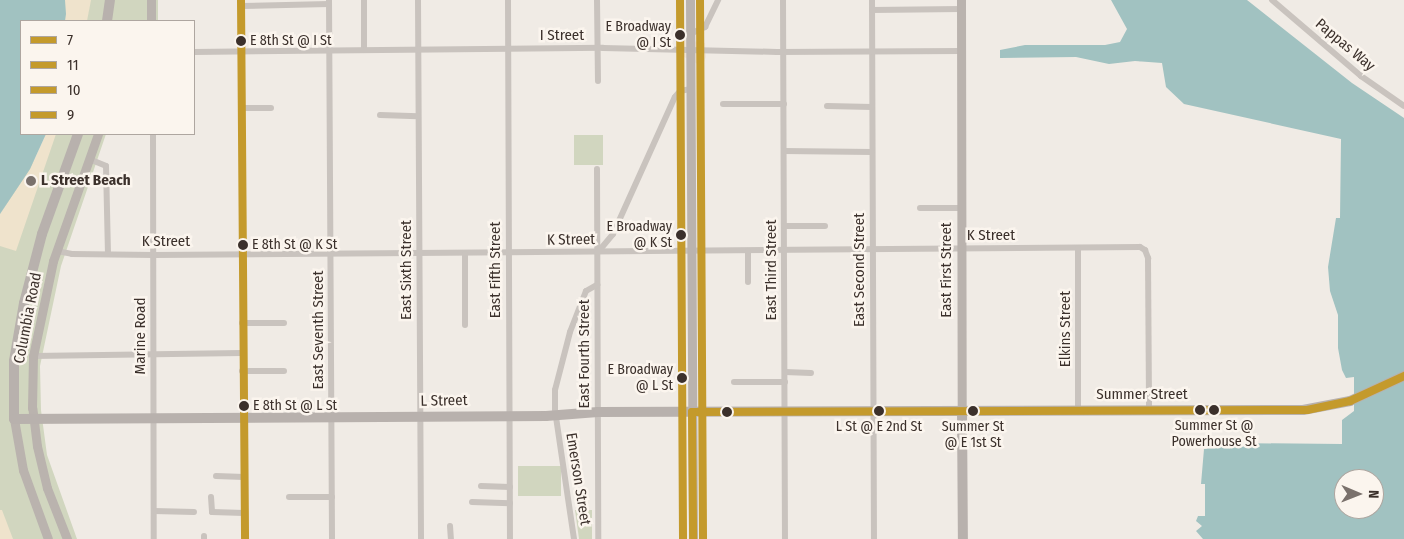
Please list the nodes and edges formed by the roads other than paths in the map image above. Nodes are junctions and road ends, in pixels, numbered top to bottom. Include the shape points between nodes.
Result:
1 (110, 0) edge
2 (151, 0) edge
3 (364, 0) edge
4 (418, 0) edge
5 (508, 0) edge
6 (597, 0) edge
7 (690, 0) edge
8 (718, 0) edge
9 (783, 0) edge
10 (872, 0) edge
11 (1272, 0) edge
12 (330, 2) edge
13 (241, 3) edge
14 (961, 4) edge
15 (872, 10) junction
16 (107, 20) edge
17 (151, 20) edge
18 (690, 34) junction
19 (597, 48) junction
20 (508, 49) junction
21 (364, 50) junction
22 (418, 50) junction
23 (690, 50) junction
24 (241, 51) junction
25 (330, 51) junction
26 (961, 51) junction
27 (195, 52) edge
28 (783, 52) junction
29 (872, 52) junction
30 (598, 80) dead end
31 (690, 89) junction
32 (723, 104) dead end
33 (784, 104) junction
34 (827, 106) dead end
35 (1404, 106) edge
36 (872, 107) junction
37 (242, 108) junction
38 (271, 108) dead end
39 (380, 116) dead end
40 (418, 116) junction
41 (78, 135) edge
42 (98, 135) edge
43 (153, 135) edge
44 (784, 151) junction
45 (872, 152) junction
46 (89, 159) junction
47 (597, 169) dead end
48 (920, 208) dead end
49 (962, 208) junction
50 (784, 226) junction
51 (825, 226) dead end
52 (1078, 248) junction
53 (962, 249) junction
54 (784, 250) junction
55 (873, 250) junction
56 (56, 251) junction
57 (691, 251) junction
58 (748, 251) junction
59 (598, 252) junction
60 (419, 253) junction
61 (108, 254) junction
62 (243, 254) junction
63 (331, 254) junction
64 (465, 254) junction
65 (509, 254) junction
66 (154, 255) junction
67 (748, 282) dead end
68 (597, 285) junction
69 (242, 323) junction
70 (284, 323) dead end
71 (465, 325) dead end
72 (242, 353) junction
73 (153, 354) junction
74 (33, 356) junction
75 (242, 371) junction
76 (284, 371) dead end
77 (785, 372) junction
78 (810, 373) dead end
79 (1404, 376) edge
80 (734, 382) dead end
81 (785, 382) junction
82 (1150, 410) junction
83 (962, 411) junction
84 (1078, 411) junction
85 (598, 412) junction
86 (692, 412) junction
87 (785, 412) junction
88 (873, 412) junction
89 (556, 415) junction
90 (510, 416) junction
91 (244, 417) junction
92 (331, 417) junction
93 (420, 417) junction
94 (33, 418) junction
95 (154, 418) junction
96 (14, 419) junction
97 (216, 476) dead end
98 (244, 478) junction
99 (481, 486) dead end
100 (510, 486) junction
101 (211, 497) dead end
102 (289, 497) dead end
103 (332, 497) junction
104 (472, 502) dead end
105 (510, 503) junction
106 (154, 511) junction
107 (194, 512) dead end
108 (244, 513) junction
109 (450, 526) dead end
110 (48, 539) edge
111 (67, 539) edge
112 (154, 539) edge
113 (245, 539) edge
114 (332, 539) edge
115 (421, 539) edge
116 (451, 539) edge
117 (510, 539) edge
118 (574, 539) edge
119 (598, 539) edge
120 (693, 539) edge
121 (785, 539) edge
122 (874, 539) edge
123 (963, 539) edge

1 - 16 main road
2 - 17 main road
3 - 21 street
4 - 22 street, East Sixth Street
5 - 20 street, East Fifth Street
6 - 19 street
7 - 18 main road
8 - 18 street via 706,27
9 - 28 street, East Third Street
10 - 15 street, East Second Street
11 - 35 street, Pappas Way via 1361,76
12 - 13 street
12 - 25 street, East Seventh Street
13 - 24 street
14 - 15 street
14 - 26 main road, East First Street
15 - 29 street, East Second Street
18 - 23 main road
19 - 20 street, I Street
19 - 23 street, I Street
19 - 30 street
20 - 22 street, I Street
20 - 65 street, East Fifth Street
21 - 22 street, I Street
21 - 25 street, I Street
22 - 40 street, East Sixth Street
23 - 28 street, I Street
23 - 31 main road
24 - 25 street, I Street
24 - 27 street, I Street
24 - 37 street
25 - 63 street, East Seventh Street
26 - 29 street, I Street
26 - 49 main road, East First Street
28 - 29 street, I Street
28 - 33 street, East Third Street
29 - 36 street, East Second Street
31 - 57 main road
31 - 59 street via 680,91 675,97 613,234
32 - 33 street
33 - 44 street, East Third Street
34 - 36 street
36 - 45 street, East Second Street
37 - 38 street
37 - 62 street
39 - 40 street
40 - 60 street, East Sixth Street
41 - 96 main road via 42,234 24,303 14,360
42 - 46 main road, Columbia Road
43 - 66 street, Marine Road
44 - 45 street
44 - 50 street, East Third Street
45 - 55 street, East Second Street
46 - 56 main road, Columbia Road
46 - 61 street via 106,166
47 - 59 street, East Fourth Street
48 - 49 street
49 - 53 main road, East First Street
50 - 51 street
50 - 54 street, East Third Street
52 - 53 street, K Street
52 - 82 street, K Street via 1145,250 1148,258
52 - 84 street, Elkins Street
53 - 55 street, K Street
53 - 83 main road, East First Street
54 - 55 street, K Street
54 - 58 street, K Street
54 - 77 street, East Third Street
55 - 88 street, East Second Street
56 - 61 street, K Street
56 - 74 main road, Columbia Road
57 - 58 street, K Street
57 - 59 street, K Street
57 - 86 main road
58 - 67 street
59 - 65 street, K Street
59 - 68 street, East Fourth Street
60 - 63 street, K Street
60 - 64 street, K Street
60 - 93 street, East Sixth Street
61 - 66 street, K Street
62 - 63 street, K Street
62 - 66 street, K Street
62 - 69 street
63 - 92 street, East Seventh Street
64 - 65 street, K Street
64 - 71 street
65 - 90 street, East Fifth Street
66 - 73 street, Marine Road
68 - 85 street, East Fourth Street
68 - 89 street, Emerson Street via 586,291 566,343 556,385
69 - 70 street
69 - 72 street
72 - 73 street
72 - 75 street
73 - 74 street
73 - 95 street, Marine Road
74 - 94 main road, Columbia Road
75 - 76 street
75 - 91 street
77 - 78 street
77 - 81 street, East Third Street
79 - 82 main road, Summer Street via 1350,401 1310,410
80 - 81 street
81 - 87 street, East Third Street
82 - 84 main road, Summer Street
83 - 84 main road, Summer Street
83 - 88 main road, Summer Street
83 - 123 main road, East First Street
85 - 86 main road, L Street
85 - 89 main road, L Street
85 - 119 street, East Fourth Street
86 - 87 main road, L Street
86 - 120 main road
87 - 88 main road, L Street
87 - 121 street, East Third Street
88 - 122 street, East Second Street
89 - 90 main road, L Street
89 - 118 street, Emerson Street
90 - 93 main road, L Street
90 - 100 street, East Fifth Street
91 - 92 main road, L Street
91 - 95 main road, L Street
91 - 98 street
92 - 93 main road, L Street
92 - 103 street, East Seventh Street
93 - 115 street, East Sixth Street
94 - 95 main road, L Street
94 - 96 main road, L Street
94 - 111 main road, Columbia Road via 44,478
95 - 106 street, Marine Road
96 - 110 main road via 23,470
97 - 98 street
98 - 108 street
99 - 100 street
100 - 105 street, East Fifth Street
101 - 108 street via 212,512
102 - 103 street
103 - 114 street, East Seventh Street
104 - 105 street
105 - 117 street, East Fifth Street
106 - 107 street
106 - 112 street, Marine Road
108 - 113 street
109 - 116 street

